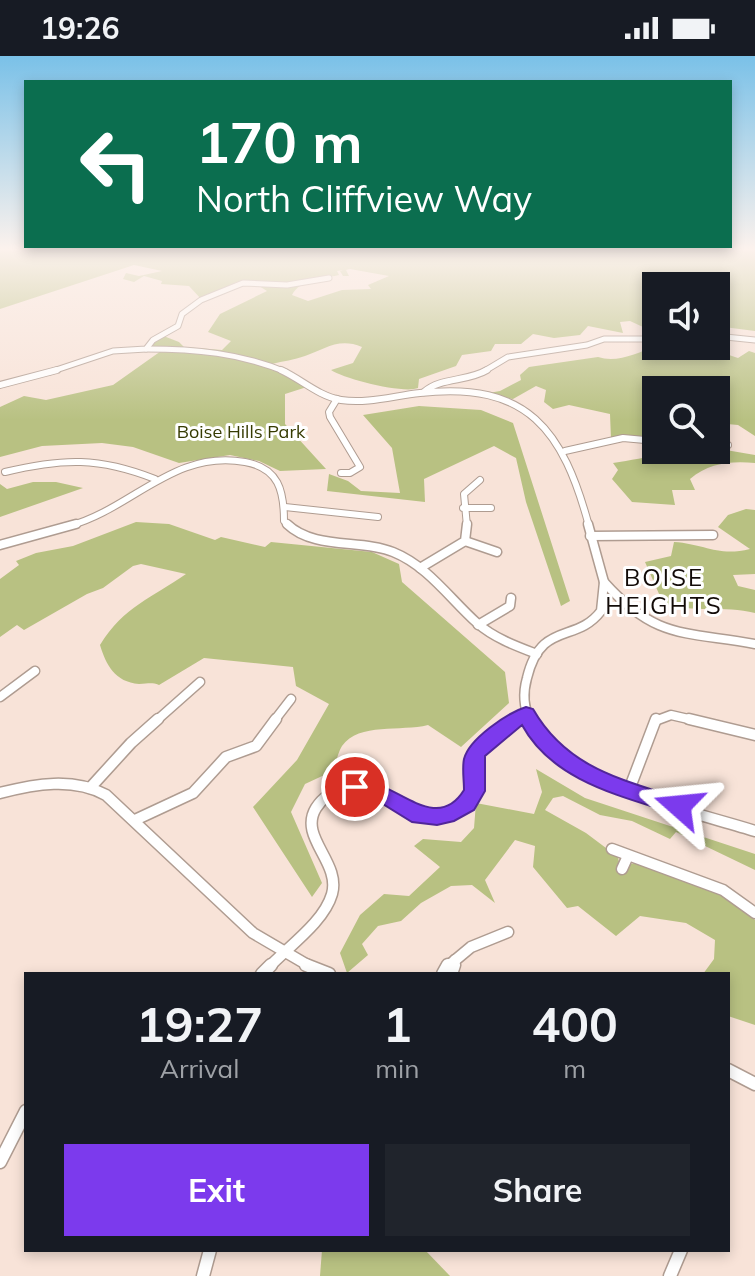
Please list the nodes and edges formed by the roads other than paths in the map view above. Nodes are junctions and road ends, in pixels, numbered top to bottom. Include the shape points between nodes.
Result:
1 (193, 306) edge
2 (730, 337) edge
3 (642, 339) edge
4 (755, 340) edge
5 (146, 349) junction
6 (0, 385) edge
7 (424, 392) junction
8 (337, 399) junction
9 (642, 440) edge
10 (565, 451) junction
11 (5, 472) dead end
12 (341, 473) dead end
13 (155, 479) junction
14 (480, 480) dead end
15 (285, 507) junction
16 (491, 507) dead end
17 (463, 508) junction
18 (378, 517) dead end
19 (713, 535) dead end
20 (590, 536) junction
21 (465, 541) junction
22 (0, 545) edge
23 (497, 552) dead end
24 (420, 568) junction
25 (604, 582) junction
26 (511, 598) dead end
27 (478, 625) junction
28 (755, 644) edge
29 (537, 654) junction
30 (35, 671) dead end
31 (200, 682) dead end
32 (0, 697) edge
33 (291, 699) dead end
34 (526, 714) junction
35 (755, 735) edge
36 (90, 788) junction
37 (629, 790) junction
38 (0, 793) edge
39 (135, 820) junction
40 (755, 831) edge
41 (612, 849) dead end
42 (627, 858) junction
43 (622, 869) dead end
44 (755, 913) edge
45 (508, 932) dead end
46 (281, 952) junction
47 (455, 960) junction
48 (264, 972) edge
49 (325, 972) edge
50 (444, 972) edge
51 (452, 972) edge
52 (730, 1071) edge
53 (755, 1084) edge
54 (24, 1115) edge
55 (0, 1162) edge
56 (209, 1252) edge
57 (680, 1252) edge
58 (203, 1276) edge
59 (670, 1276) edge

1 - 5 street via 178,326
2 - 4 street
3 - 7 street via 604,339 508,357 477,376 433,384
5 - 6 street via 113,351
5 - 8 street via 223,352 280,369
7 - 8 street
7 - 10 street via 513,402 535,415
8 - 12 street via 330,417 360,467
9 - 10 street via 623,438
10 - 20 street
11 - 13 street via 52,461 93,459
13 - 15 street via 189,463 239,459 276,476 284,489
13 - 22 street via 87,521
14 - 17 street via 464,490
15 - 18 street
15 - 24 street via 284,521 301,535 376,546
16 - 17 street
17 - 21 street
19 - 20 street
20 - 25 street
21 - 23 street
21 - 24 street
24 - 27 street
25 - 28 street via 623,606 653,625
25 - 29 street via 606,604 597,618 549,639
26 - 27 street via 510,606
27 - 29 street
29 - 34 street via 525,686
30 - 32 street
31 - 36 street
33 - 39 street via 256,746 226,757 193,793
34 - 37 street via 561,759
34 - 46 street via 477,752 474,791 454,813 412,813 366,788 344,788 325,798 311,817 311,829 331,864 336,887 326,908
35 - 37 street via 671,715 657,718
36 - 38 street via 51,783
36 - 39 street
37 - 40 street
39 - 46 street via 236,919
41 - 42 street
42 - 43 street
42 - 44 street via 725,889
45 - 47 street via 474,944
46 - 48 street
46 - 49 street
47 - 50 street
47 - 51 street
52 - 53 street
54 - 55 street
56 - 58 street
57 - 59 street

